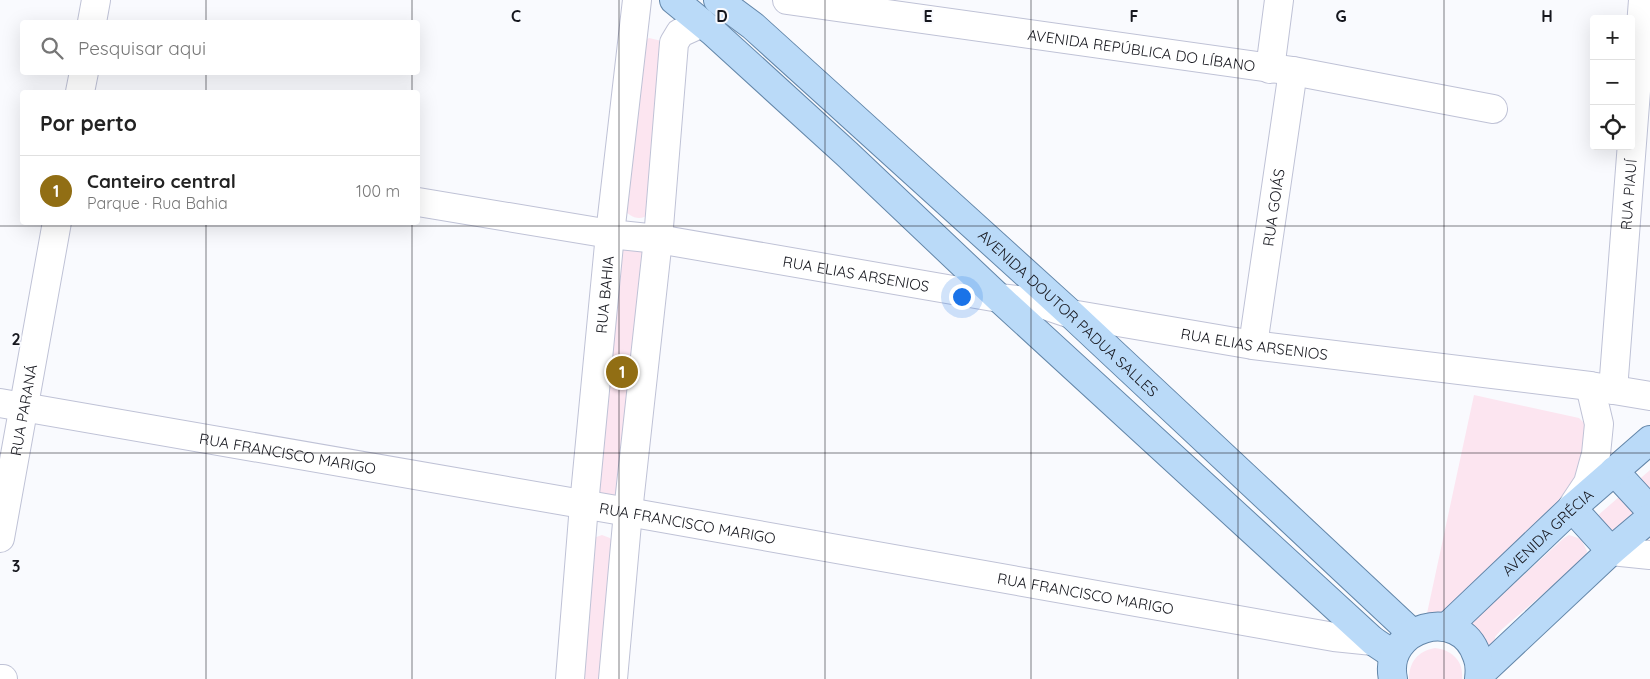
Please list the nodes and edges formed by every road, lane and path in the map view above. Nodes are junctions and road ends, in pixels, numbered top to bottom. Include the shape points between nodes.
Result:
1 (96, 0) edge
2 (637, 0) edge
3 (674, 0) edge
4 (718, 0) edge
5 (787, 0) edge
6 (1279, 0) edge
7 (1643, 0) edge
8 (92, 20) edge
9 (702, 23) junction
10 (633, 36) junction
11 (674, 43) junction
12 (1282, 70) junction
13 (83, 75) edge
14 (80, 90) edge
15 (1493, 109) dead end
16 (420, 202) edge
17 (56, 225) edge
18 (610, 234) junction
19 (658, 239) junction
20 (998, 298) junction
21 (1070, 314) junction
22 (1252, 345) junction
23 (1601, 388) junction
24 (1650, 396) edge
25 (11, 405) edge
26 (1650, 440) edge
27 (1614, 471) junction
28 (584, 505) junction
29 (1572, 508) junction
30 (1650, 510) edge
31 (628, 512) junction
32 (1650, 518) edge
33 (0, 538) edge
34 (1610, 551) junction
35 (1650, 555) edge
36 (1447, 627) junction
37 (1412, 633) junction
38 (1388, 665) edge
39 (1479, 676) edge
40 (570, 679) edge
41 (613, 679) edge

1 - 8 street
2 - 10 street, RUA BAHIA
3 - 9 main road
4 - 21 main road, AVENIDA DOUTOR PADUA SALLES via 754,26
5 - 12 street, AVENIDA REPÚBLICA DO LÍBANO
6 - 12 street, RUA GOIÁS
7 - 23 street, RUA PIAUÍ
9 - 11 street via 680,34
9 - 20 main road via 847,154
10 - 11 street via 646,27 653,28 666,32
10 - 18 street, RUA BAHIA
11 - 19 street
12 - 15 street, AVENIDA REPÚBLICA DO LÍBANO
12 - 22 street, RUA GOIÁS
13 - 14 street
16 - 18 street, RUA ELIAS ARSENIOS
17 - 25 street, RUA PARANÁ
18 - 19 street, RUA ELIAS ARSENIOS
18 - 28 street, RUA BAHIA
19 - 20 street, RUA ELIAS ARSENIOS
19 - 31 street
20 - 21 street, RUA ELIAS ARSENIOS via 1036,302
20 - 38 main road
21 - 22 street, RUA ELIAS ARSENIOS
21 - 37 main road, AVENIDA DOUTOR PADUA SALLES
22 - 23 street, RUA ELIAS ARSENIOS
23 - 24 street, RUA ELIAS ARSENIOS
23 - 29 street, RUA PIAUÍ via 1596,454 1588,483
25 - 28 street, RUA FRANCISCO MARIGO
25 - 33 street, RUA PARANÁ
26 - 27 main road, AVENIDA GRÉCIA
27 - 29 main road, AVENIDA GRÉCIA
27 - 30 main road
28 - 31 street, RUA FRANCISCO MARIGO
28 - 40 street, RUA BAHIA
29 - 34 main road
29 - 36 main road, AVENIDA GRÉCIA
31 - 38 street, RUA FRANCISCO MARIGO via 1334,637
31 - 41 street
32 - 34 main road
34 - 35 street
34 - 39 main road
36 - 37 main road via 1432,626
36 - 39 main road via 1471,644 1479,662
37 - 38 main road via 1401,642

